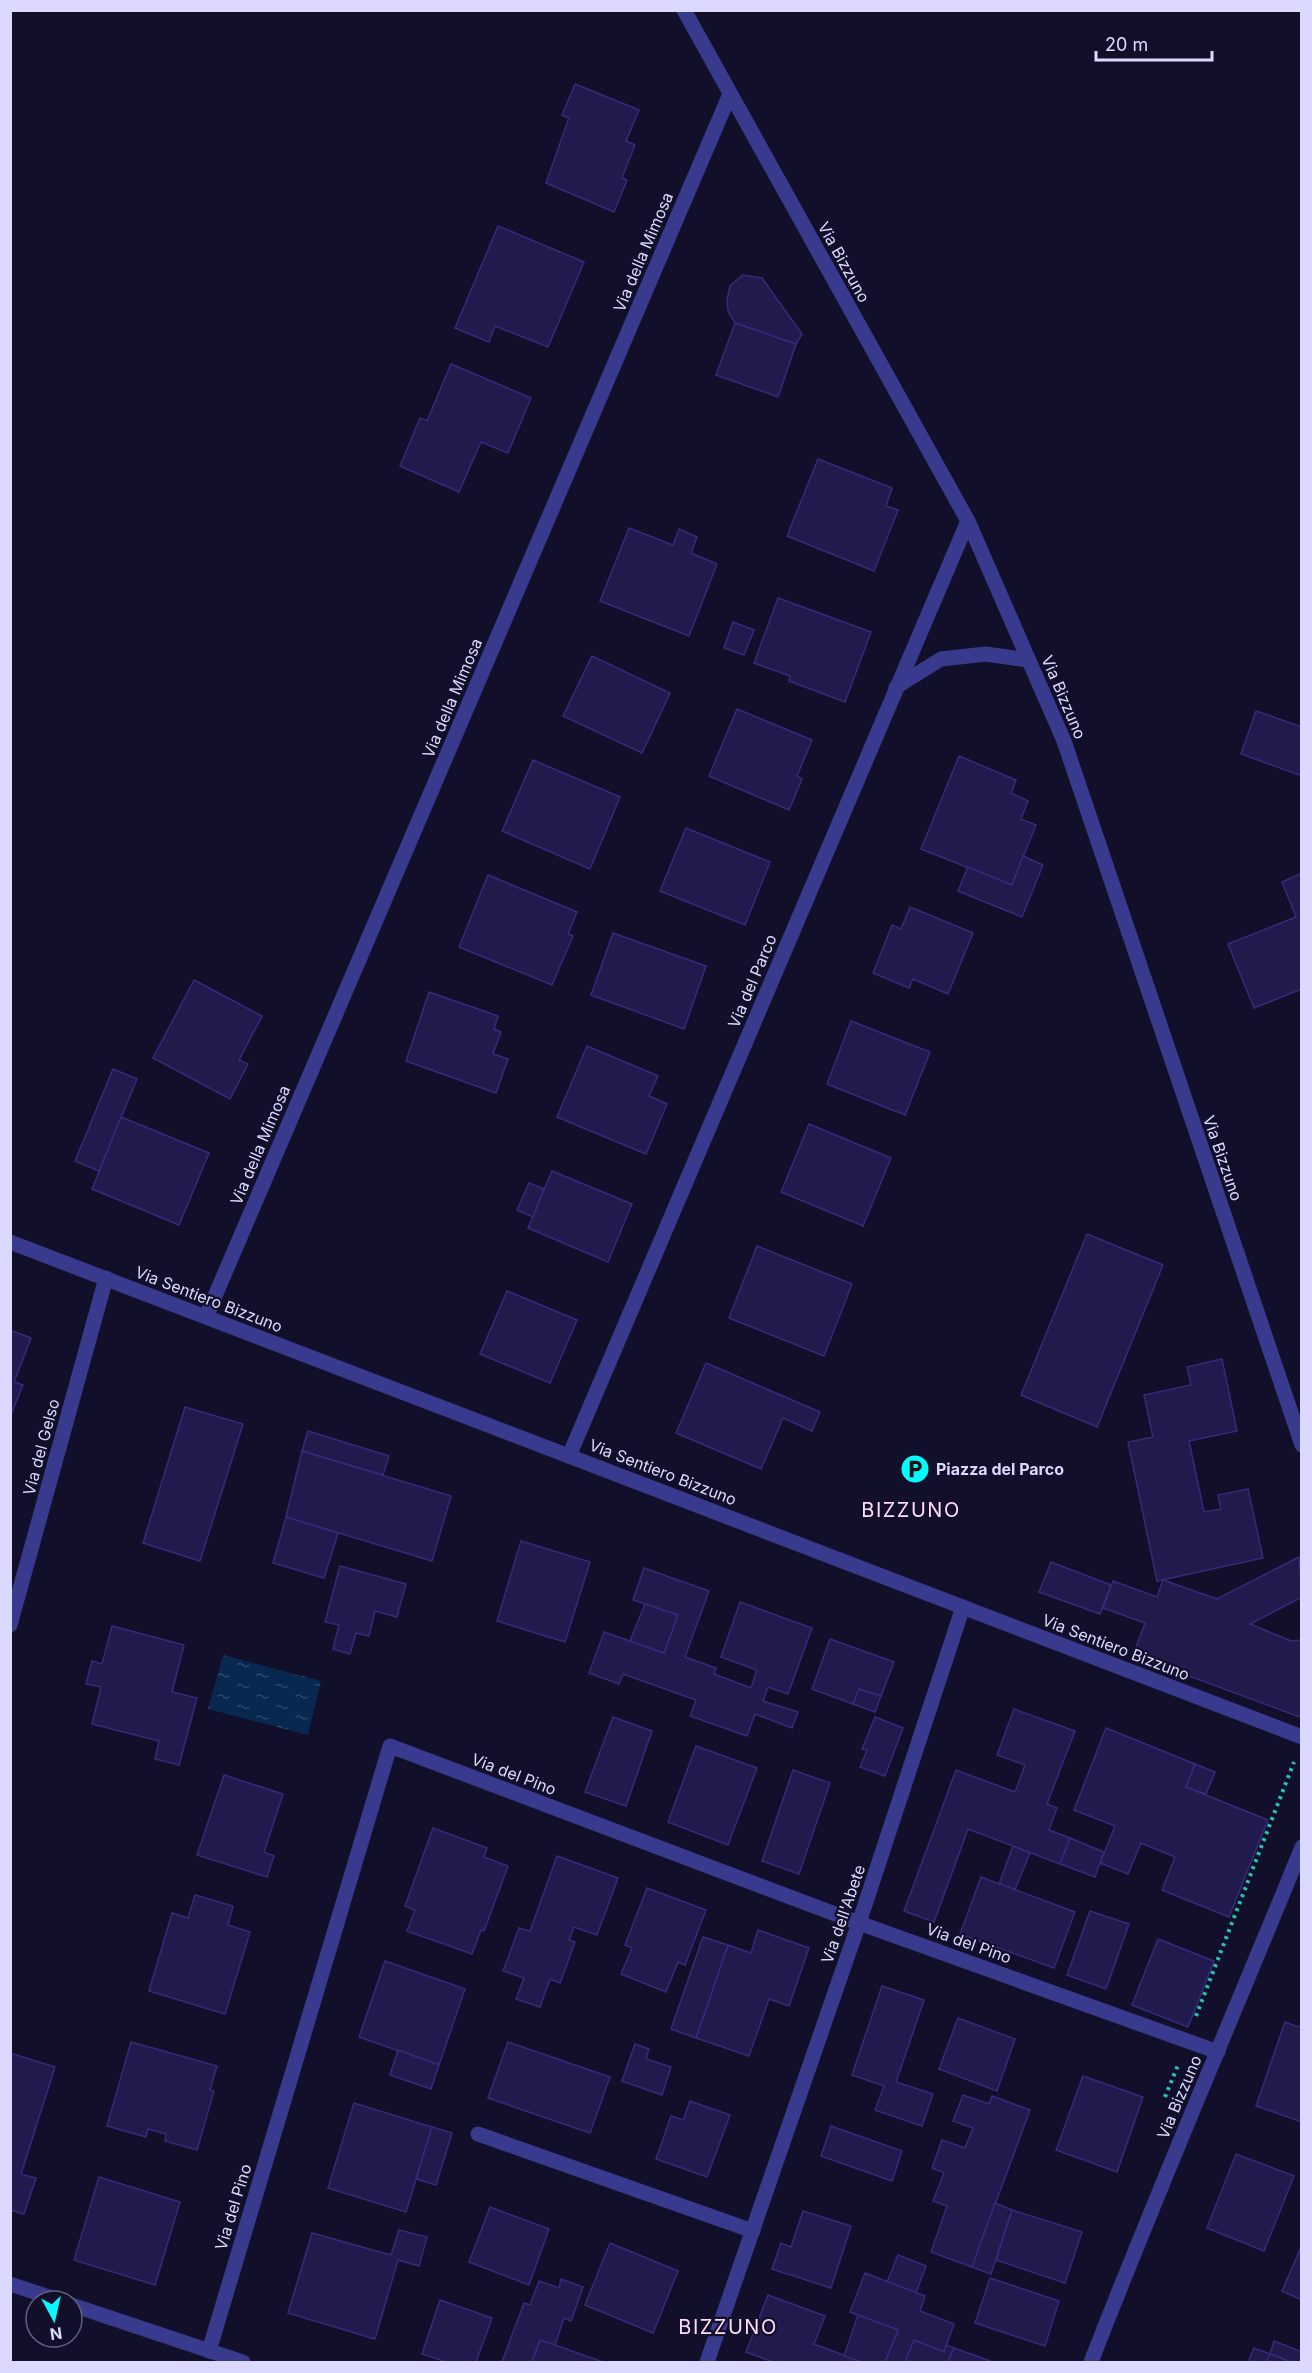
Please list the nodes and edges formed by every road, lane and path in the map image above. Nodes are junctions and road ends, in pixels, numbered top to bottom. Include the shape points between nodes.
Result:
1 (684, 10) edge
2 (730, 94) junction
3 (968, 521) junction
4 (1028, 660) junction
5 (896, 687) junction
6 (10, 1242) edge
7 (106, 1278) junction
8 (206, 1317) junction
9 (1302, 1446) edge
10 (569, 1456) junction
11 (963, 1607) junction
12 (10, 1625) edge
13 (1302, 1737) edge
14 (1302, 1847) edge
15 (859, 1923) junction
16 (1218, 2052) junction
17 (478, 2134) dead end
18 (753, 2230) junction
19 (10, 2284) edge
20 (25, 2289) edge
21 (84, 2309) edge
22 (209, 2351) junction
23 (243, 2362) edge
24 (707, 2362) edge
25 (1091, 2362) edge

1 - 2 street, Via Bizzuno
2 - 3 street, Via Bizzuno
2 - 8 street, Via della Mimosa
3 - 4 street, Via Bizzuno
3 - 5 street, Via del Parco
4 - 5 street via 986,654 941,658
4 - 9 street, Via Bizzuno via 1064,741
5 - 10 street, Via del Parco
6 - 7 street, Via Sentiero Bizzuno
7 - 8 street, Via Sentiero Bizzuno
7 - 12 street, Via del Gelso
8 - 10 street, Via Sentiero Bizzuno
10 - 11 street, Via Sentiero Bizzuno
11 - 13 street, Via Sentiero Bizzuno
11 - 15 street, Via dell'Abete
14 - 16 street, Via Bizzuno
15 - 16 street, Via del Pino
15 - 18 street, Via dell'Abete
15 - 22 street, Via del Pino via 390,1746
16 - 25 street, Via Bizzuno via 1150,2208
17 - 18 street
18 - 24 street, Via dell'Abete
19 - 20 street
21 - 22 street
22 - 23 street

